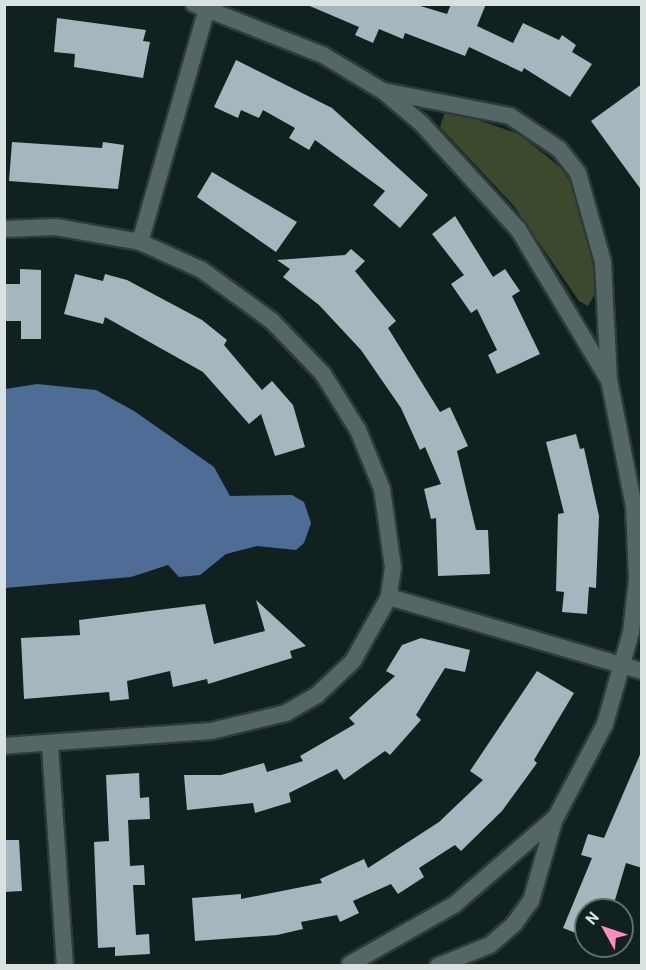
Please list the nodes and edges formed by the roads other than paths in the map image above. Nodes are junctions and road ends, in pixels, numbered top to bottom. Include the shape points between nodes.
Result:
1 (201, 6) edge
2 (383, 91) junction
3 (4, 229) edge
4 (140, 242) junction
5 (609, 380) junction
6 (389, 597) junction
7 (623, 666) junction
8 (642, 671) edge
9 (4, 746) edge
10 (50, 746) junction
11 (556, 817) junction
12 (343, 965) edge
13 (66, 966) edge
14 (375, 966) edge
15 (438, 966) edge

1 - 2 street via 323,55
1 - 4 street
2 - 5 street via 453,154 518,229
2 - 5 street via 510,116 559,149 578,173 590,204 603,262
3 - 4 street via 56,227
4 - 6 street via 235,291 305,352 340,398 382,489 393,567
5 - 7 street via 637,541
6 - 7 street
6 - 10 street via 353,661 317,695 286,713 211,730
7 - 8 street
7 - 11 street via 605,724
9 - 10 street
10 - 13 street
11 - 12 street via 454,905
11 - 15 street via 535,892 514,924 490,945
12 - 14 street

